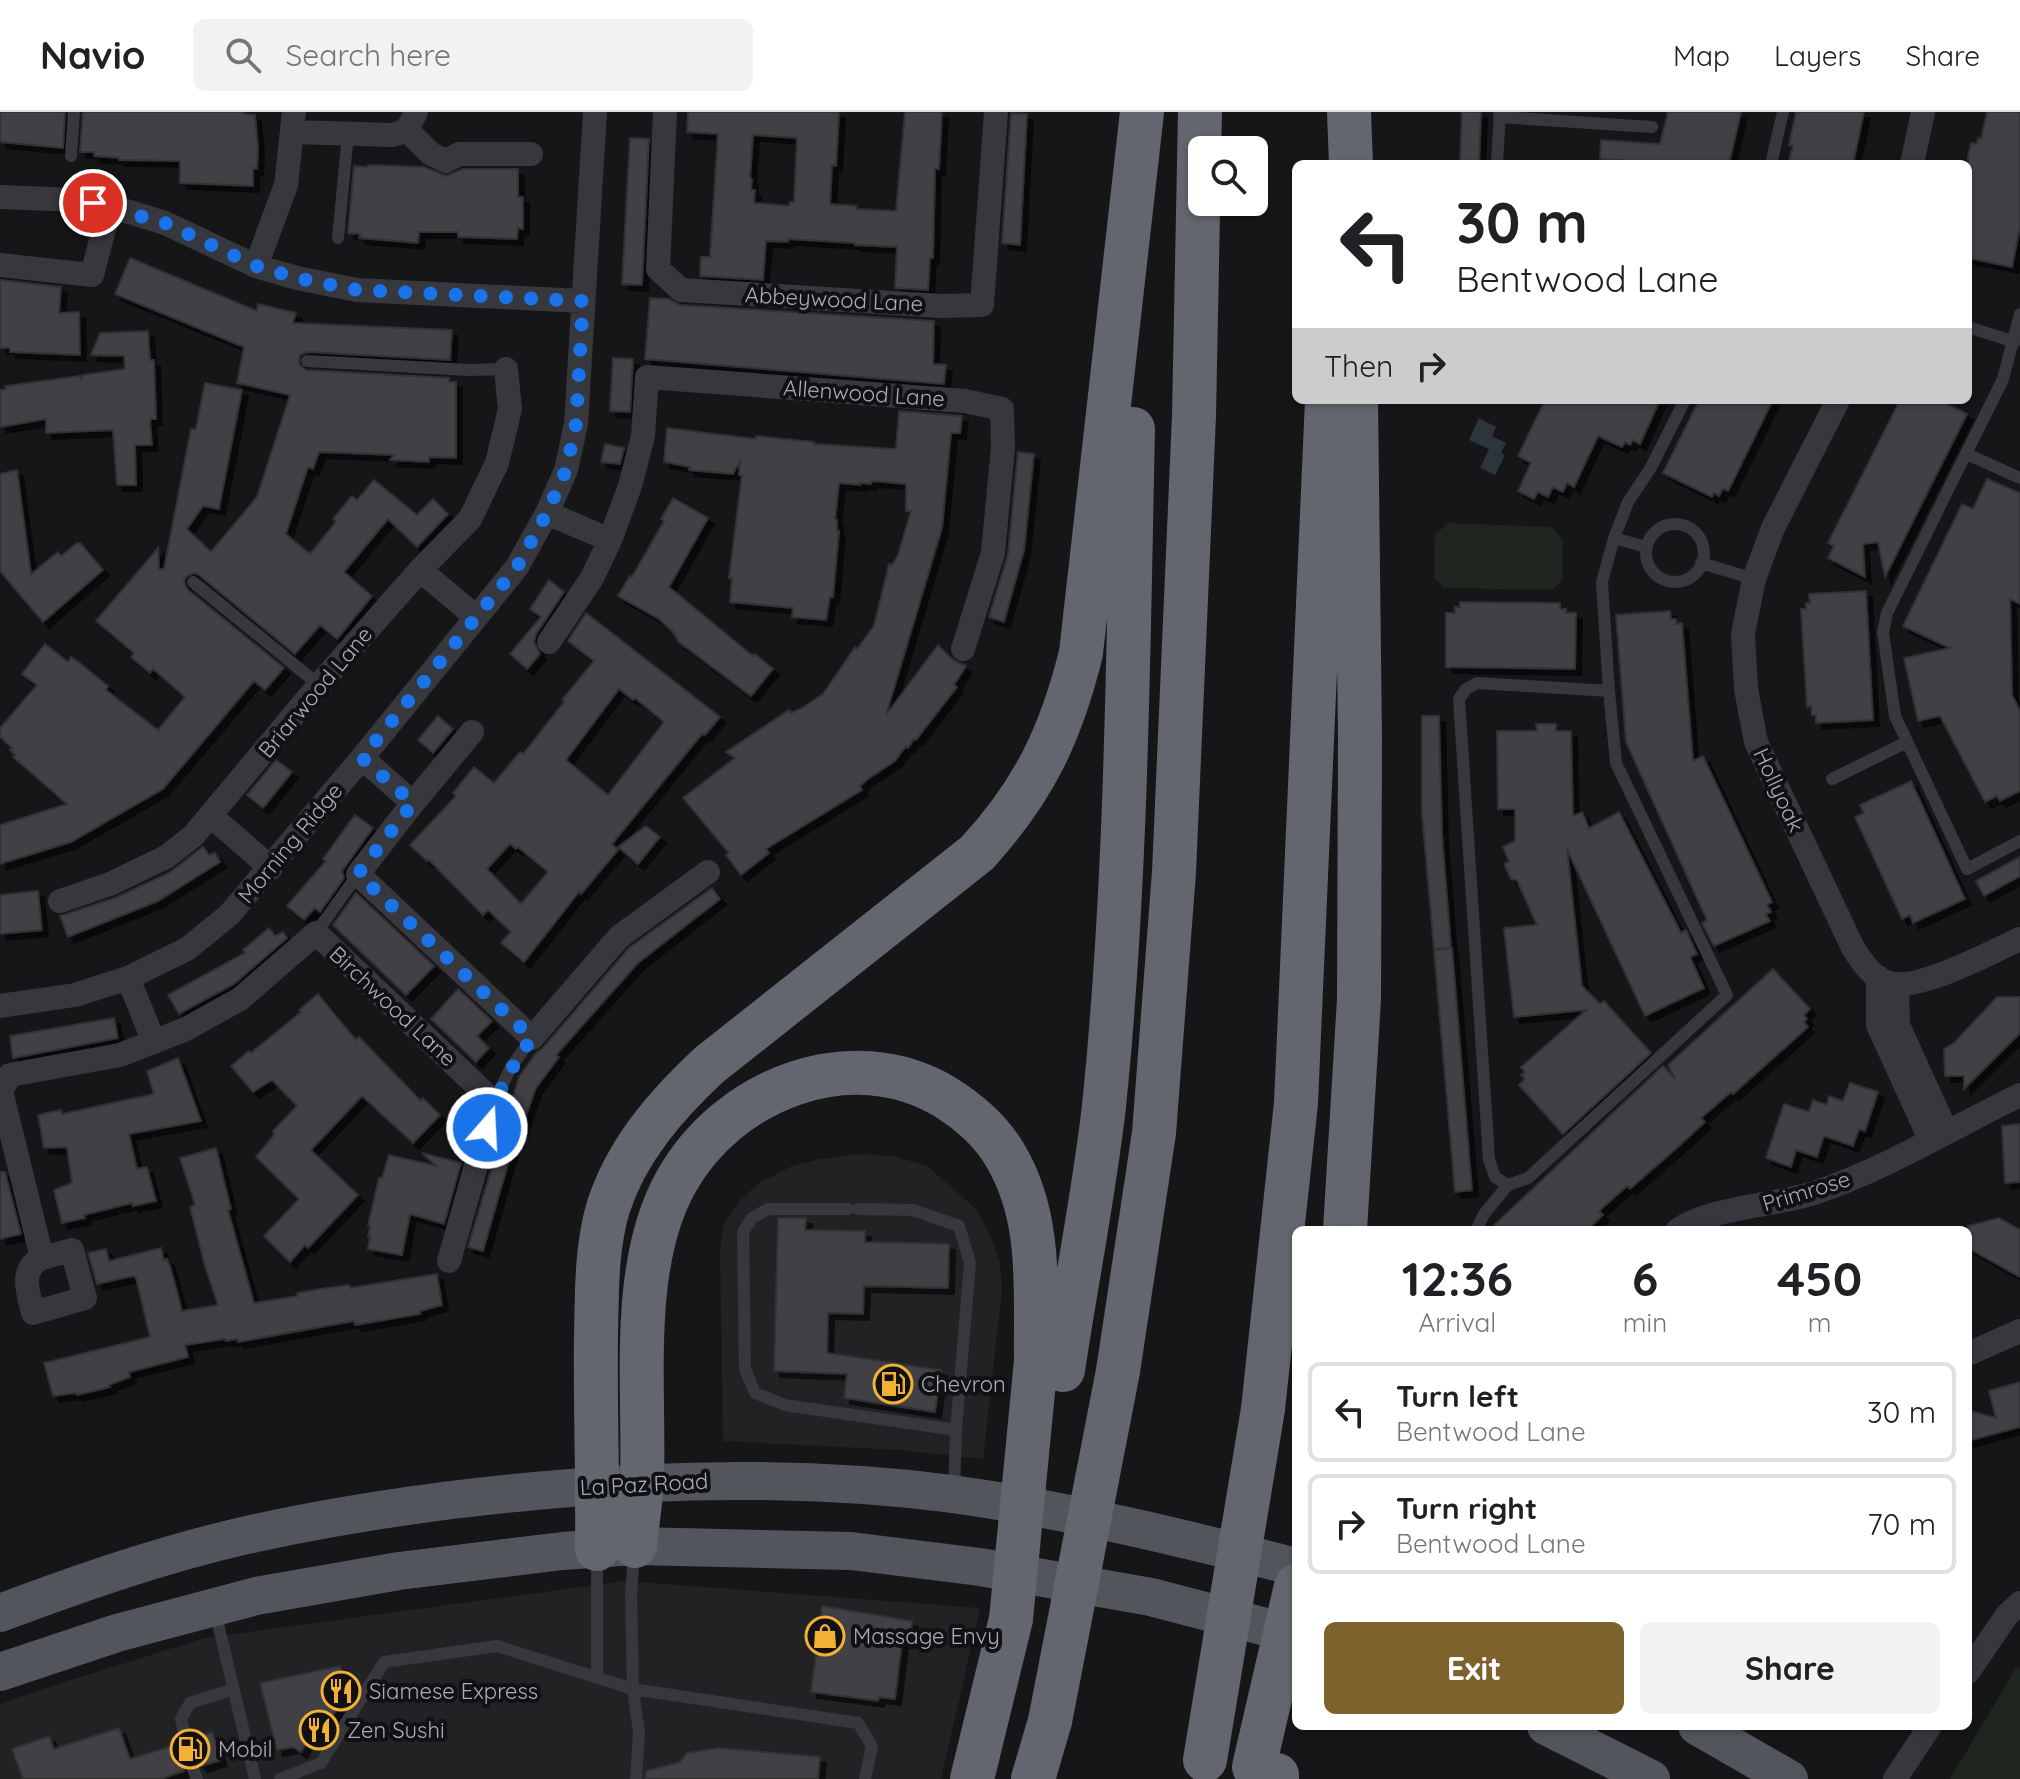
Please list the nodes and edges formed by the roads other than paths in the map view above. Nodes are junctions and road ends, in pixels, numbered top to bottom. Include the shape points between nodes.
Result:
1 (74, 112) edge
2 (595, 112) edge
3 (655, 112) edge
4 (665, 112) edge
5 (996, 112) edge
6 (1200, 112) edge
7 (1334, 112) edge
8 (1349, 112) edge
9 (1783, 112) edge
10 (1923, 112) edge
11 (1500, 114) edge
12 (411, 121) edge
13 (293, 122) edge
14 (1140, 127) edge
15 (1652, 127) dead end
16 (348, 134) junction
17 (531, 154) dead end
18 (71, 156) dead end
19 (1333, 160) edge
20 (1351, 160) edge
21 (1497, 160) edge
22 (1772, 160) edge
23 (1913, 160) edge
24 (0, 197) edge
25 (110, 206) junction
26 (338, 238) dead end
27 (0, 265) edge
28 (256, 266) junction
29 (583, 301) junction
30 (2020, 314) edge
31 (1972, 328) edge
32 (2015, 342) junction
33 (307, 361) dead end
34 (506, 369) joint
35 (1327, 404) edge
36 (1356, 404) edge
37 (1683, 404) edge
38 (1836, 404) edge
39 (1967, 454) junction
40 (2020, 478) edge
41 (547, 513) junction
42 (1614, 538) junction
43 (610, 540) junction
44 (1646, 547) junction
45 (1701, 563) junction
46 (420, 570) junction
47 (1754, 579) junction
48 (193, 582) dead end
49 (476, 617) junction
50 (549, 642) dead end
51 (963, 649) dead end
52 (319, 685) junction
53 (1609, 691) junction
54 (472, 732) dead end
55 (1907, 742) junction
56 (362, 758) junction
57 (1832, 779) dead end
58 (413, 803) junction
59 (211, 816) junction
60 (2020, 841) edge
61 (271, 868) junction
62 (708, 872) dead end
63 (358, 874) junction
64 (60, 901) dead end
65 (316, 933) junction
66 (2020, 939) edge
67 (128, 978) junction
68 (1887, 981) junction
69 (0, 1006) edge
70 (532, 1038) junction
71 (154, 1042) junction
72 (2020, 1095) edge
73 (494, 1102) junction
74 (1938, 1135) junction
75 (1508, 1185) junction
76 (1345, 1226) edge
77 (1478, 1226) edge
78 (1688, 1226) edge
79 (42, 1258) dead end
80 (449, 1261) dead end
81 (2020, 1331) edge
82 (1972, 1352) edge
83 (1049, 1366) junction
84 (956, 1430) junction
85 (642, 1482) junction
86 (598, 1485) junction
87 (954, 1495) junction
88 (616, 1547) junction
89 (1292, 1566) edge
90 (2020, 1603) edge
91 (214, 1607) junction
92 (1292, 1610) edge
93 (0, 1613) edge
94 (1292, 1618) edge
95 (1292, 1634) edge
96 (1972, 1666) edge
97 (0, 1672) edge
98 (597, 1677) junction
99 (234, 1689) junction
100 (633, 1689) junction
101 (1554, 1730) edge
102 (1704, 1730) edge
103 (1927, 1730) edge
104 (186, 1741) dead end
105 (1203, 1770) edge
106 (1265, 1775) edge
107 (255, 1779) edge
108 (280, 1779) edge
109 (636, 1779) edge
110 (865, 1779) edge
111 (972, 1779) edge
112 (1033, 1779) edge
113 (1651, 1779) edge
114 (1789, 1779) edge
115 (1895, 1779) edge

1 - 18 lane
2 - 29 street, Morning Ridge
3 - 4 street
4 - 5 street, Abbeywood Lane via 658,269 681,290 956,306 982,305
6 - 112 highway, bridge via 1174,872 1154,1133 1118,1371 1050,1721
7 - 19 highway
8 - 20 highway
9 - 22 lane
10 - 23 street
11 - 15 lane
11 - 21 lane
12 - 16 street via 393,135
12 - 17 street via 431,154 446,161 459,154
13 - 16 street
13 - 28 street via 286,185
14 - 83 highway via 1119,916 1103,1109
14 - 86 highway via 1081,653 1068,704 1027,791 977,853 709,1065 647,1132 609,1207 600,1247
16 - 26 lane
24 - 25 street
25 - 27 street via 92,275
25 - 28 street via 165,223
28 - 29 street via 357,290
29 - 41 street, Morning Ridge via 576,424 566,470
30 - 32 lane
31 - 32 lane
32 - 39 lane
33 - 34 lane
34 - 46 street, Briarwood Lane via 510,409 497,463 470,519
35 - 105 highway, bridge via 1296,1103 1263,1409
36 - 76 highway via 1359,999
37 - 42 lane via 1628,502
38 - 47 street, Hollyoak via 1773,528
39 - 40 lane
39 - 55 lane via 1887,613 1883,632 1895,716
41 - 43 street
41 - 49 street, Morning Ridge via 517,567
42 - 44 lane
42 - 53 lane via 1602,582
43 - 50 street, Allenwood Lane via 592,578
43 - 51 street, Allenwood Lane via 643,436 647,377 965,401 1002,409 993,553
44 - 45 lane via 1649,566 1671,582 1689,578
44 - 45 lane via 1655,531 1683,525 1703,545
45 - 47 lane
46 - 49 street
46 - 52 street, Briarwood Lane
47 - 68 street, Hollyoak via 1743,634 1756,742 1853,948 1868,970
48 - 52 lane
49 - 56 street, Morning Ridge
52 - 59 street, Briarwood Lane
53 - 75 lane via 1616,763 1727,995 1528,1178
53 - 75 lane via 1477,683 1459,699 1489,1159 1495,1177
54 - 58 street
55 - 57 lane
55 - 60 lane via 1967,869
56 - 58 street
56 - 61 street, Morning Ridge
58 - 63 street
59 - 61 street
59 - 64 street, Briarwood Lane via 166,857
61 - 67 street, Morning Ridge via 229,915 187,949
62 - 70 street via 619,937
63 - 65 lane
63 - 70 street
65 - 71 street, Birchwood Lane via 240,999
65 - 73 street, Birchwood Lane
66 - 68 street via 1931,978 1907,985
67 - 69 street, Morning Ridge via 75,995
67 - 71 street
68 - 74 street
70 - 73 lane
71 - 79 street, Birchwood Lane via 120,1055 10,1075 1,1091
72 - 74 street, Primrose
73 - 80 street
74 - 78 street, Primrose via 1814,1193 1718,1214
75 - 77 lane
81 - 82 street
83 - 85 highway via 1030,1214 1005,1154 986,1129 947,1098 904,1079 873,1073 811,1078 777,1089 723,1124 698,1148 658,1220 648,1259
83 - 111 highway, bridge via 1011,1619
84 - 84 lane via 785,1405 755,1393 745,1369 743,1232 752,1218 768,1209 913,1210 959,1226 970,1263
84 - 87 lane
85 - 86 main road, La Paz Road
85 - 87 main road, La Paz Road via 790,1482
85 - 88 highway
86 - 88 highway
86 - 93 main road, La Paz Road via 452,1499 244,1536 150,1561
87 - 89 main road, La Paz Road via 1060,1512
88 - 91 main road via 399,1571
88 - 95 main road via 851,1551 980,1567 1151,1597
88 - 98 lane
88 - 100 lane via 631,1593
90 - 96 street
91 - 97 main road
91 - 99 lane
92 - 106 highway, bridge
94 - 106 highway, bridge
98 - 100 lane
98 - 108 lane via 497,1646 384,1662 321,1763
99 - 104 lane via 190,1703 181,1719
99 - 107 lane
100 - 109 lane via 639,1732
100 - 110 lane via 858,1723 872,1746
101 - 113 main road
102 - 114 main road
103 - 115 street

